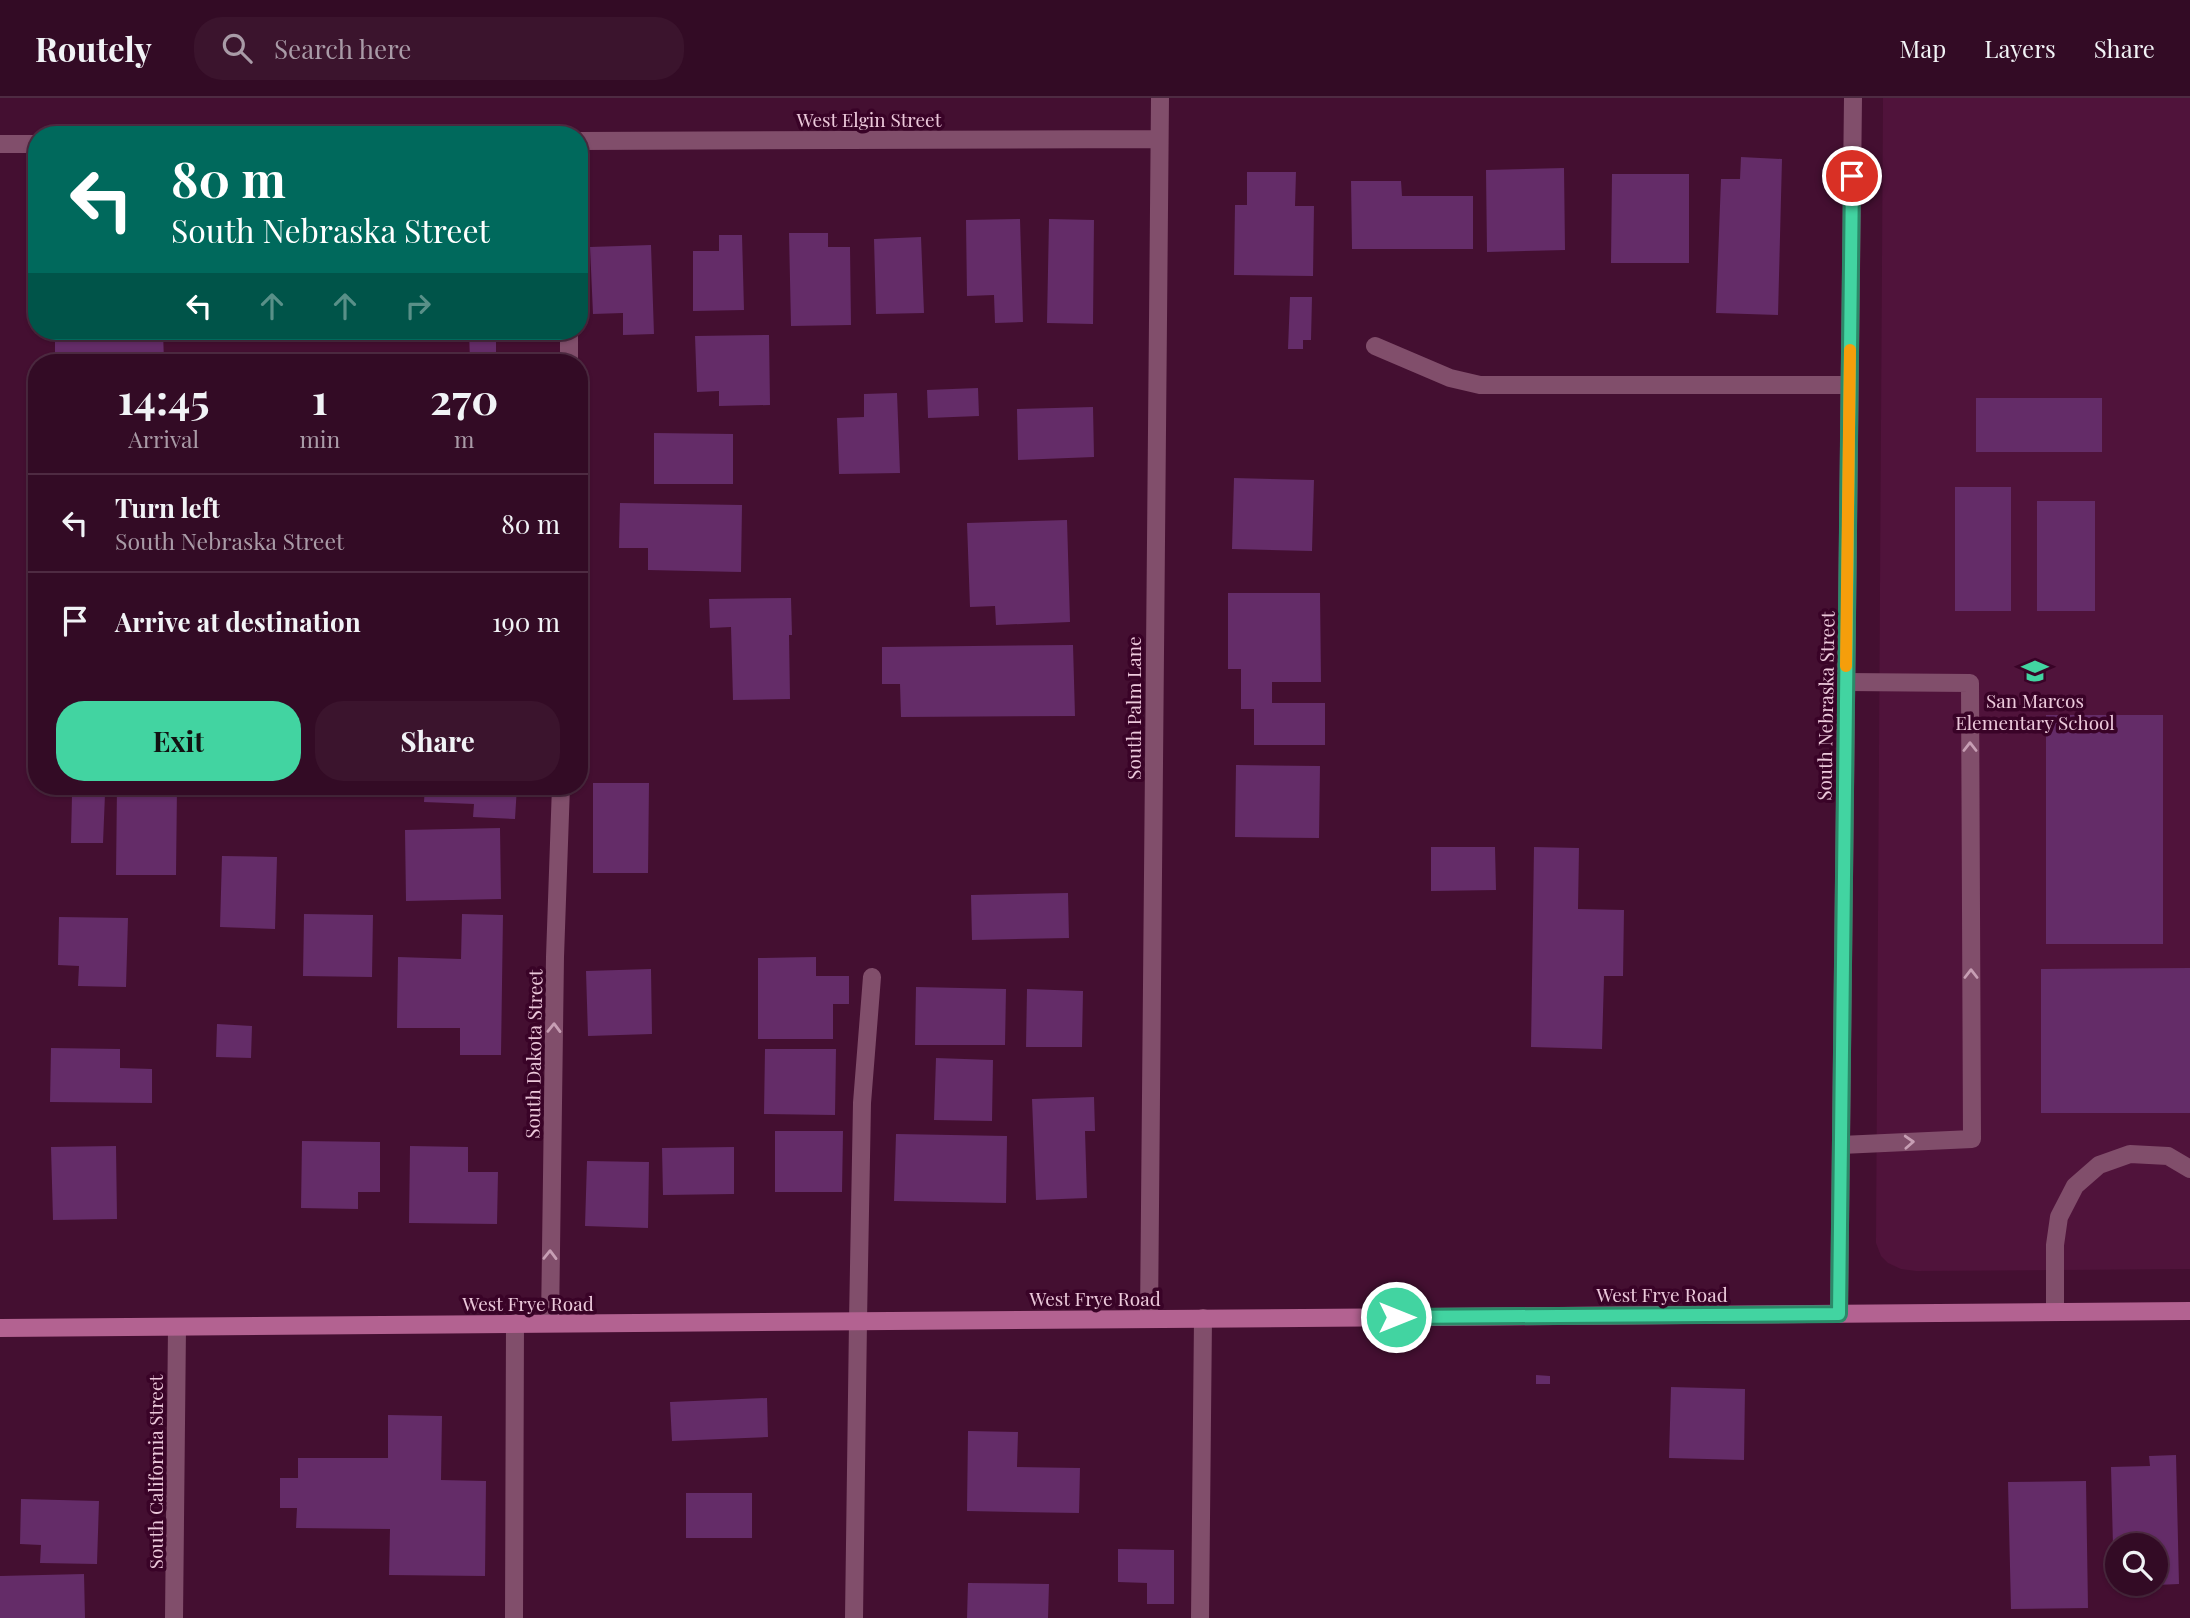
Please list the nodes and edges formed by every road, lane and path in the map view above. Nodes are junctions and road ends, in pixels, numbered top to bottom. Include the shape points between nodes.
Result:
1 (1160, 98) edge
2 (1853, 98) edge
3 (1158, 139) junction
4 (588, 141) edge
5 (0, 144) edge
6 (28, 144) edge
7 (1375, 346) dead end
8 (1849, 385) junction
9 (1846, 682) junction
10 (561, 795) edge
11 (872, 978) dead end
12 (1841, 1145) junction
13 (2190, 1169) edge
14 (2190, 1311) edge
15 (2055, 1312) junction
16 (1839, 1314) junction
17 (1149, 1318) junction
18 (1203, 1318) junction
19 (858, 1321) junction
20 (515, 1323) junction
21 (550, 1323) junction
22 (177, 1327) junction
23 (0, 1328) edge
24 (174, 1618) edge
25 (514, 1618) edge
26 (854, 1618) edge
27 (1200, 1618) edge

1 - 3 street, South Palm Lane
2 - 8 street, South Nebraska Street
3 - 4 street, West Elgin Street
3 - 17 street, South Palm Lane
5 - 6 street
7 - 8 street via 1450,378 1480,385
8 - 9 street, South Nebraska Street
9 - 12 street, South Nebraska Street
12 -> 9 street via 1972,1139 1969,683
21 -> 10 street, South Dakota Street
11 - 19 street via 862,1102
12 - 16 street, South Nebraska Street
13 - 15 street via 2168,1156 2130,1154 2099,1165 2075,1186 2059,1217 2056,1235
14 - 15 street, West Frye Road
15 - 16 street, West Frye Road
16 - 18 street, West Frye Road
17 - 18 street, West Frye Road
17 - 19 street, West Frye Road
18 - 27 street
19 - 21 street, West Frye Road
19 - 26 street
20 - 21 street, West Frye Road
20 - 22 street, West Frye Road
20 - 25 street
22 - 23 street, West Frye Road
22 - 24 street, South California Street

